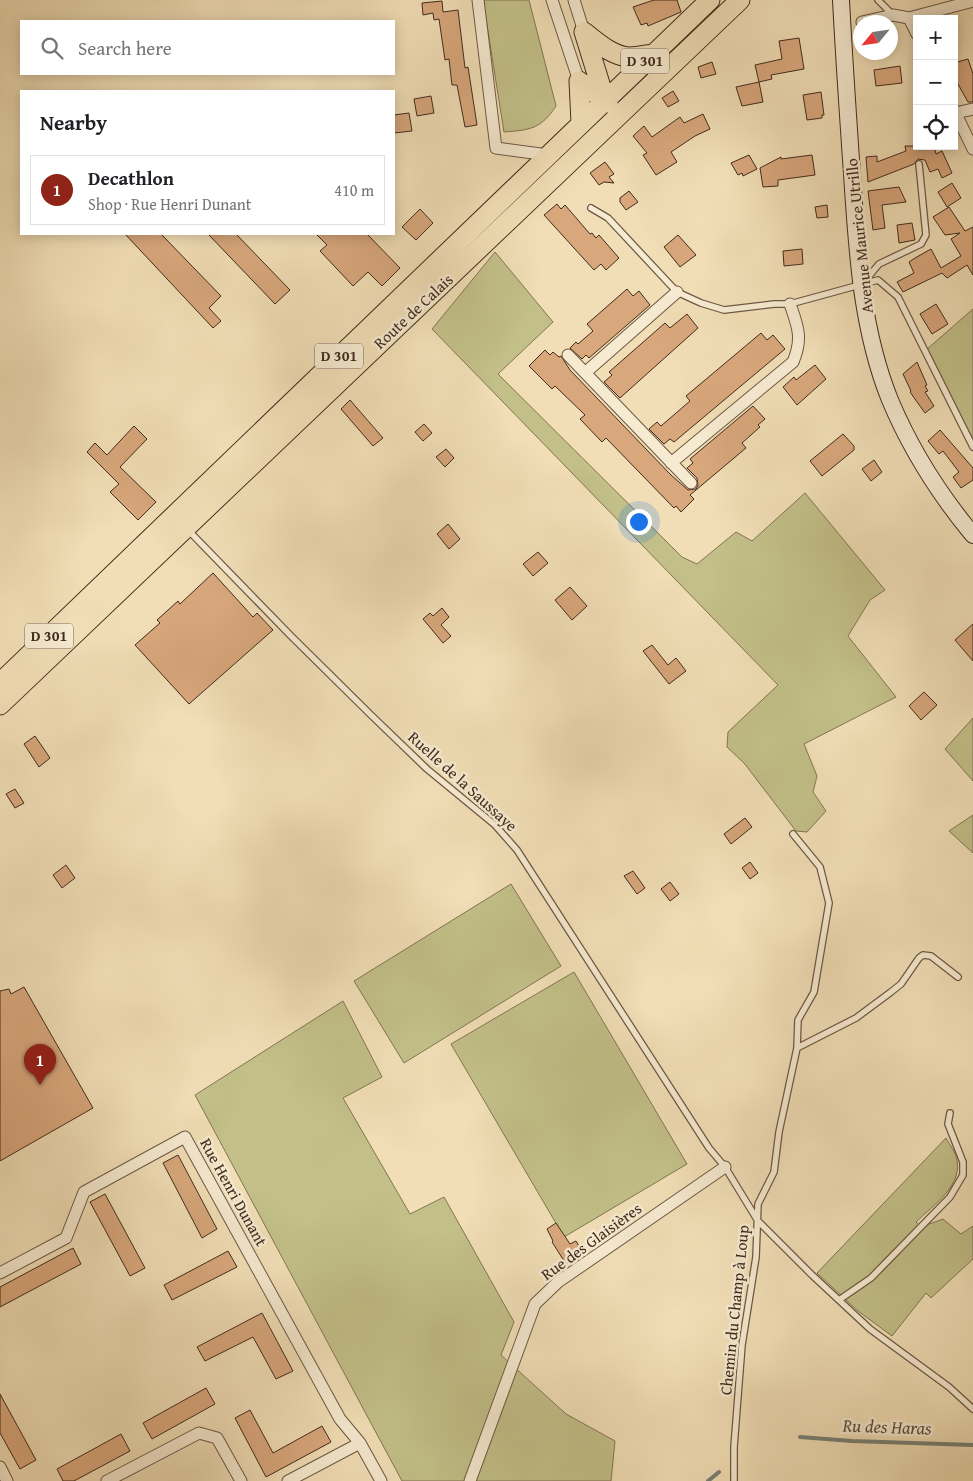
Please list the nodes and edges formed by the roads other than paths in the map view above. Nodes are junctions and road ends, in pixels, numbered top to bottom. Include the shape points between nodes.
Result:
1 (478, 0) edge
2 (552, 0) edge
3 (574, 0) edge
4 (710, 0) edge
5 (740, 0) edge
6 (841, 0) edge
7 (878, 0) edge
8 (973, 1) edge
9 (893, 15) edge
10 (898, 16) edge
11 (909, 18) junction
12 (853, 25) edge
13 (913, 26) edge
14 (843, 28) junction
15 (584, 32) junction
16 (653, 54) junction
17 (579, 81) junction
18 (605, 100) junction
19 (973, 109) edge
20 (958, 111) edge
21 (619, 116) junction
22 (958, 117) edge
23 (581, 123) junction
24 (973, 148) edge
25 (548, 155) junction
26 (919, 164) dead end
27 (591, 208) dead end
28 (861, 285) junction
29 (677, 292) junction
30 (790, 304) junction
31 (568, 355) dead end
32 (586, 372) junction
33 (973, 447) edge
34 (671, 463) junction
35 (691, 483) dead end
36 (186, 527) junction
37 (973, 535) edge
38 (0, 683) edge
39 (0, 705) edge
40 (794, 834) dead end
41 (958, 977) dead end
42 (797, 1048) junction
43 (950, 1113) dead end
44 (725, 1167) junction
45 (758, 1221) junction
46 (0, 1273) edge
47 (839, 1300) junction
48 (973, 1409) edge
49 (360, 1443) junction
50 (0, 1467) edge
51 (7, 1481) edge
52 (107, 1481) edge
53 (241, 1481) edge
54 (288, 1481) edge
55 (381, 1481) edge
56 (470, 1481) edge
57 (734, 1481) edge

1 - 25 street via 496,148
2 - 17 street
3 - 15 street
4 - 16 main road, Route de Calais / D 301
5 - 21 main road, Route de Calais / D 301
6 - 14 main road, Avenue Maurice Utrillo
7 - 9 lane
8 - 11 street
10 - 11 street
11 - 13 street
12 - 14 street
14 - 28 main road, Avenue Maurice Utrillo
15 - 16 main road via 618,55
15 - 18 main road
16 - 18 main road, Route de Calais / D 301
17 - 18 main road
17 - 23 main road
18 - 21 main road
18 - 23 main road, Route de Calais / D 301
19 - 20 street
21 - 36 main road, Route de Calais / D 301
22 - 24 street
23 - 25 main road, Route de Calais / D 301
25 - 38 main road, Route de Calais / D 301
26 - 28 lane via 924,241 879,264
27 - 29 lane via 608,218
28 - 30 lane
28 - 33 lane via 878,280 898,298
28 - 37 main road, Avenue Maurice Utrillo via 874,350 890,400 926,470
29 - 30 lane via 724,310
29 - 32 street
30 - 34 street via 798,331 799,348 794,362
31 - 32 street
32 - 34 street
34 - 35 street
36 - 39 main road, Route de Calais / D 301
36 - 44 lane, Ruelle de la Saussaye via 371,715 428,769 495,825 517,850 709,1148
40 - 42 lane, Chemin du Champ à Loup via 820,866 829,903 814,992 798,1020
41 - 42 lane via 931,956 923,955 901,984 856,1018
42 - 45 lane, Chemin du Champ à Loup via 774,1172 758,1204
43 - 47 lane via 948,1124 963,1162 963,1175 950,1197 871,1278
44 - 45 lane, Ruelle de la Saussaye
44 - 56 street, Rue des Glaisières via 558,1282 535,1304
45 - 47 lane, Ruelle de la Saussaye
45 - 57 lane, Chemin du Champ à Loup via 756,1257 742,1345
46 - 49 street, Rue Henri Dunant via 66,1238 84,1192 185,1137 340,1419
47 - 48 lane, Ruelle de la Saussaye via 870,1329 950,1387
49 - 54 street
49 - 55 street, Rue Henri Dunant
50 - 51 street
52 - 53 street via 199,1433 217,1438

